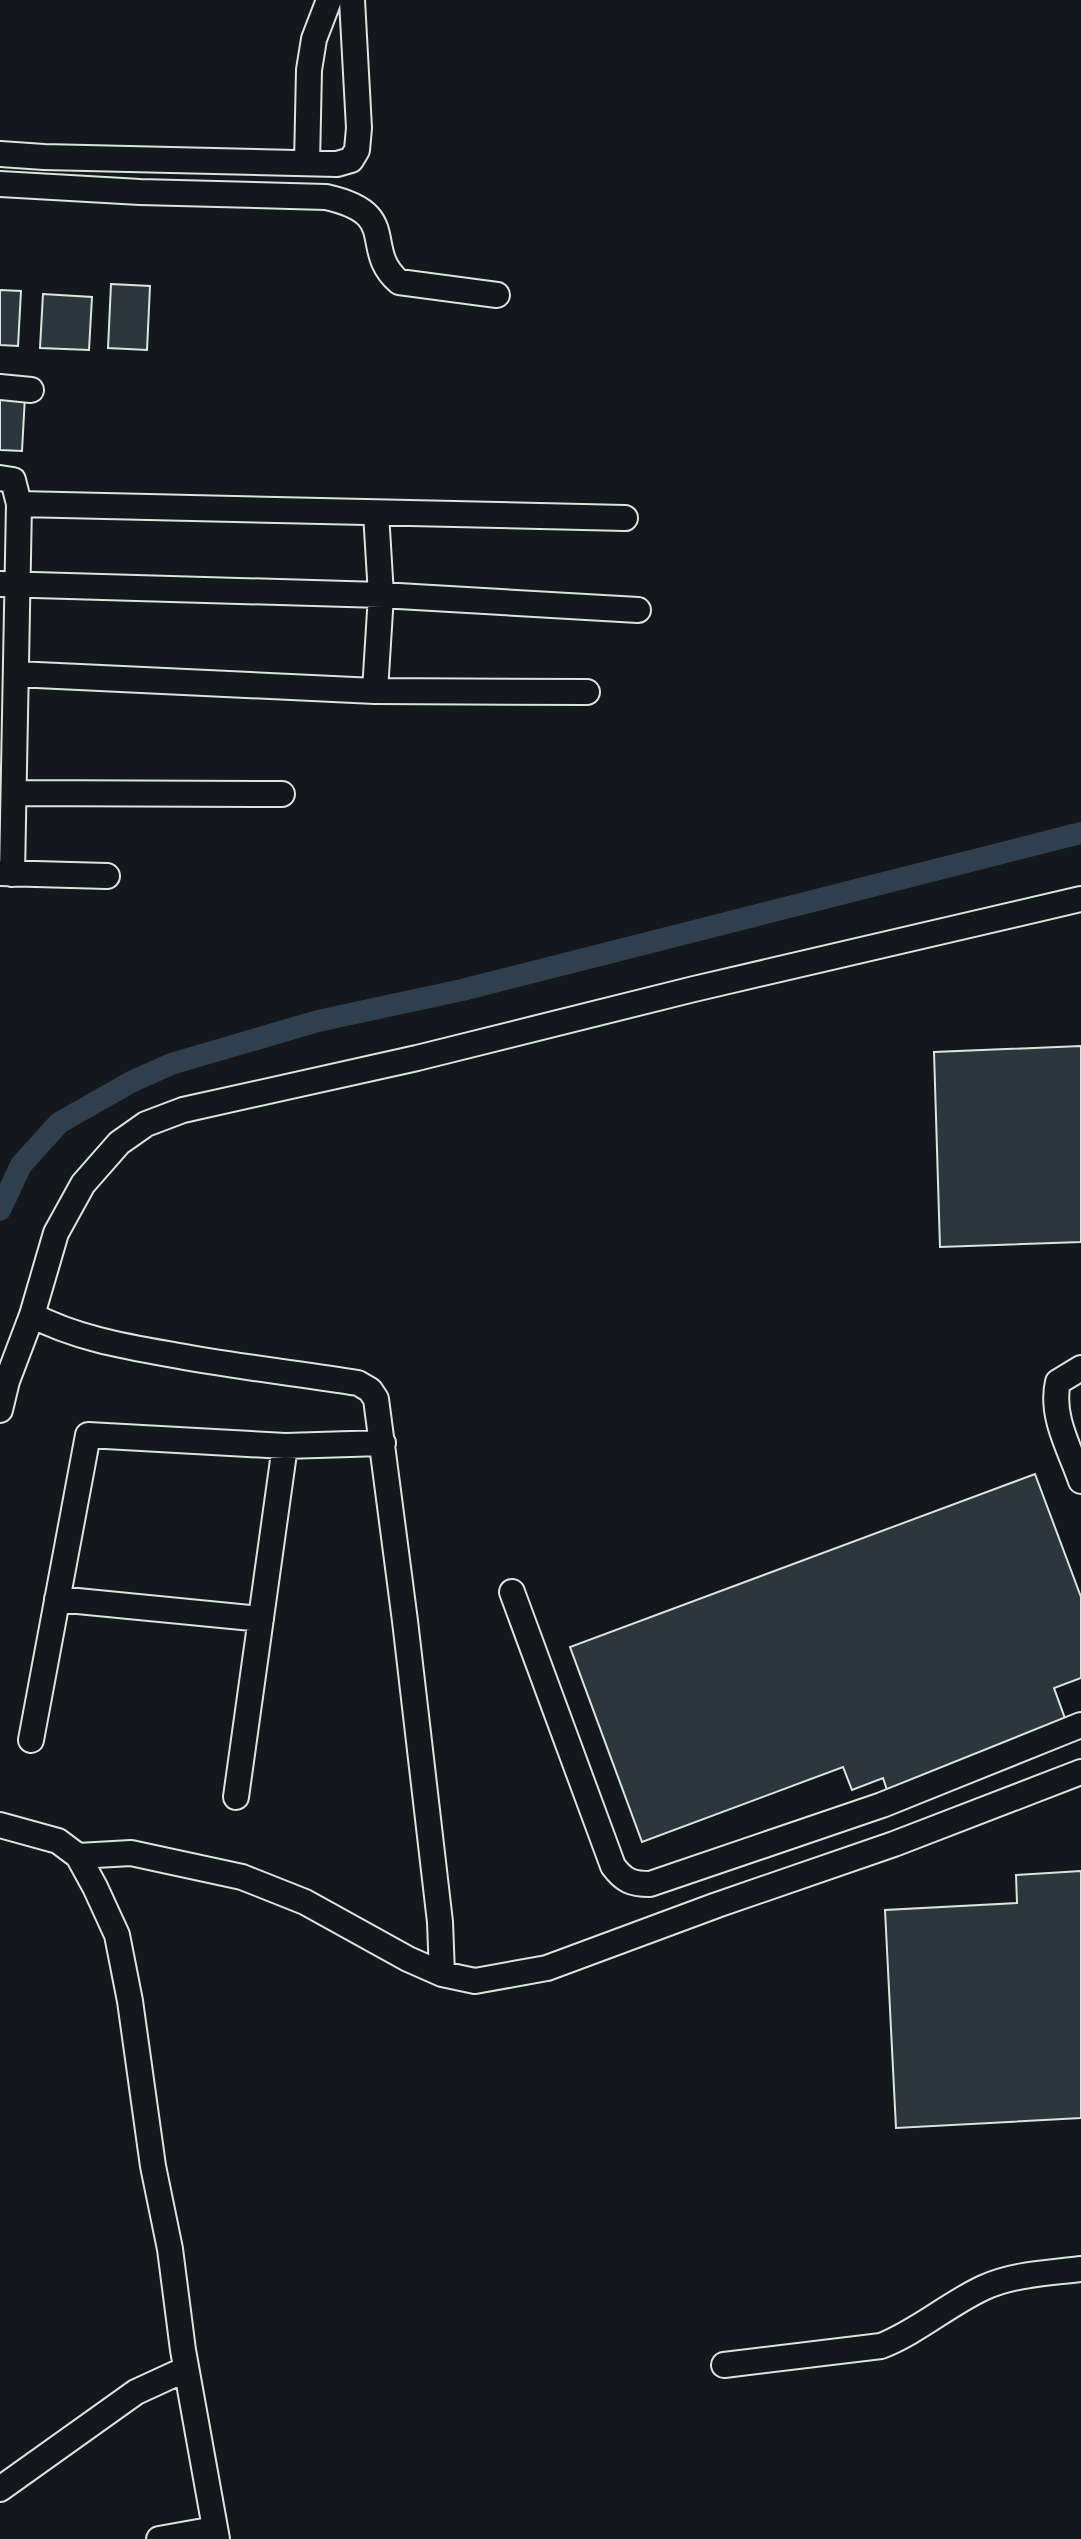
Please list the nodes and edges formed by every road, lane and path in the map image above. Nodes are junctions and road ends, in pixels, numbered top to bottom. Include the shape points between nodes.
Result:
1 (329, 0) edge
2 (352, 0) edge
3 (0, 154) edge
4 (307, 163) junction
5 (0, 184) edge
6 (497, 295) dead end
7 (0, 387) edge
8 (31, 390) dead end
9 (0, 478) edge
10 (19, 504) junction
11 (376, 513) junction
12 (625, 518) dead end
13 (9, 585) edge
14 (381, 595) junction
15 (638, 610) dead end
16 (16, 674) junction
17 (375, 691) junction
18 (587, 692) dead end
19 (14, 793) junction
20 (282, 794) dead end
21 (6, 874) edge
22 (107, 876) dead end
23 (1081, 899) edge
24 (32, 1315) junction
25 (1081, 1368) edge
26 (0, 1410) edge
27 (383, 1443) junction
28 (285, 1446) junction
29 (1081, 1481) edge
30 (512, 1592) dead end
31 (57, 1599) junction
32 (261, 1619) junction
33 (1081, 1725) edge
34 (31, 1740) dead end
35 (1081, 1772) edge
36 (236, 1797) dead end
37 (0, 1825) edge
38 (78, 1856) junction
39 (442, 1974) junction
40 (1081, 2269) edge
41 (724, 2365) dead end
42 (186, 2369) junction
43 (0, 2489) edge
44 (216, 2534) edge
45 (159, 2539) edge

1 - 4 street via 309,70
2 - 4 street via 357,150 351,160 337,164
3 - 4 street
5 - 6 street via 351,202 368,215 387,272 399,282
7 - 8 street
9 - 10 street via 13,480
10 - 11 street
10 - 13 street
11 - 12 street
11 - 14 street
13 - 14 street
13 - 16 street
14 - 15 street
14 - 17 street
16 - 17 street
16 - 19 street
17 - 18 street
19 - 20 street
19 - 21 street
21 - 22 street
23 - 24 street via 183,1110 146,1124 119,1143 83,1184 56,1233
24 - 26 street
24 - 27 street via 137,1349 358,1383 376,1399
25 - 29 street via 1058,1382 1055,1396
27 - 28 street
27 - 39 street
28 - 31 street via 88,1435
28 - 32 street
30 - 33 street via 613,1866 634,1884 650,1884 882,1805
31 - 32 street
31 - 34 street
32 - 36 street
35 - 39 street via 547,1968 475,1981
37 - 38 street via 58,1841
38 - 39 street via 131,1853 242,1877 305,1902
38 - 42 street via 108,1912 124,1963
40 - 41 street via 987,2286 881,2346
42 - 43 street via 136,2392
42 - 44 street
44 - 45 street

